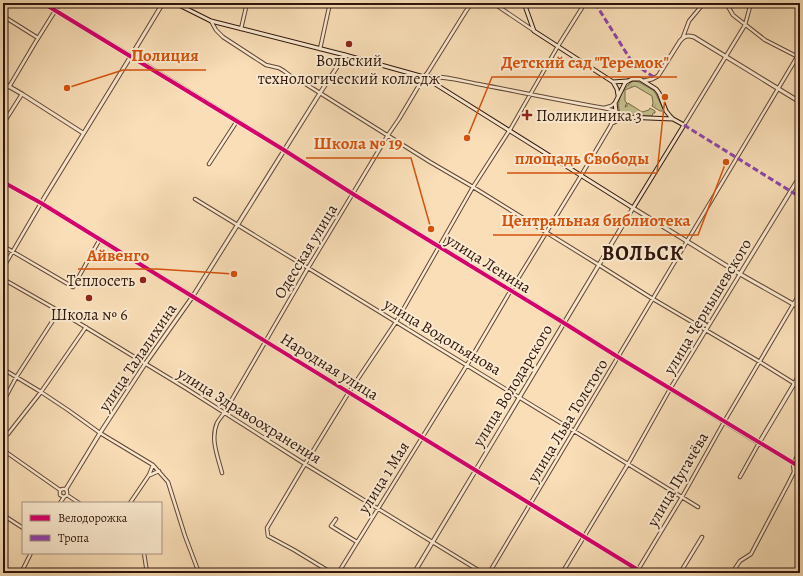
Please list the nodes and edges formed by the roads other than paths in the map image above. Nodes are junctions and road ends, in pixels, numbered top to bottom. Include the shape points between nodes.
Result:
1 (43, 3) edge
2 (60, 3) edge
3 (163, 3) edge
4 (175, 3) edge
5 (247, 3) edge
6 (330, 3) edge
7 (472, 3) edge
8 (493, 3) edge
9 (524, 3) edge
10 (584, 3) edge
11 (704, 3) edge
12 (726, 3) edge
13 (751, 3) edge
14 (55, 11) junction
15 (3, 16) edge
16 (211, 21) junction
17 (745, 25) junction
18 (242, 29) junction
19 (534, 31) junction
20 (683, 37) junction
21 (38, 38) junction
22 (558, 46) junction
23 (320, 49) junction
24 (800, 52) edge
25 (345, 55) junction
26 (131, 56) junction
27 (725, 57) junction
28 (799, 57) edge
29 (424, 77) junction
30 (628, 81) junction
31 (644, 81) junction
32 (613, 82) junction
33 (3, 83) edge
34 (9, 87) junction
35 (778, 89) junction
36 (320, 93) junction
37 (22, 94) junction
38 (531, 94) junction
39 (618, 95) junction
40 (800, 102) edge
41 (615, 103) junction
42 (604, 108) junction
43 (666, 111) junction
44 (616, 112) junction
45 (625, 117) junction
46 (661, 118) junction
47 (674, 119) junction
48 (237, 121) junction
49 (3, 124) edge
50 (611, 125) junction
51 (684, 125) junction
52 (509, 131) junction
53 (83, 133) junction
54 (388, 135) junction
55 (284, 150) junction
56 (209, 164) dead end
57 (581, 176) junction
58 (800, 176) edge
59 (3, 182) edge
60 (473, 188) junction
61 (353, 194) junction
62 (195, 199) dead end
63 (41, 203) junction
64 (633, 208) junction
65 (238, 225) junction
66 (547, 232) junction
67 (100, 239) junction
68 (687, 241) junction
69 (3, 246) edge
70 (440, 246) junction
71 (13, 252) junction
72 (599, 265) junction
73 (3, 268) edge
74 (308, 268) junction
75 (740, 274) junction
76 (3, 279) edge
77 (511, 290) junction
78 (800, 293) edge
79 (192, 296) junction
80 (653, 299) junction
81 (793, 304) junction
82 (800, 308) edge
83 (59, 311) junction
84 (396, 322) junction
85 (564, 323) junction
86 (86, 327) junction
87 (706, 331) junction
88 (266, 341) junction
89 (618, 357) junction
90 (760, 362) junction
91 (146, 364) junction
92 (467, 365) junction
93 (3, 369) edge
94 (800, 374) edge
95 (17, 376) junction
96 (794, 384) junction
97 (800, 387) edge
98 (670, 390) junction
99 (41, 392) junction
100 (349, 392) junction
101 (520, 397) junction
102 (3, 402) edge
103 (224, 412) junction
104 (724, 422) junction
105 (574, 431) junction
106 (100, 433) junction
107 (422, 437) junction
108 (3, 438) edge
109 (759, 443) junction
110 (3, 450) edge
111 (800, 452) edge
112 (305, 464) junction
113 (628, 464) junction
114 (793, 464) junction
115 (153, 465) junction
116 (800, 467) edge
117 (475, 470) junction
118 (159, 471) junction
119 (222, 473) dead end
120 (149, 475) junction
121 (740, 478) dead end
122 (60, 490) junction
123 (66, 490) junction
124 (65, 496) junction
125 (682, 497) junction
126 (61, 502) edge
127 (77, 502) edge
128 (131, 502) edge
129 (530, 504) junction
130 (698, 507) dead end
131 (378, 509) junction
132 (3, 515) edge
133 (336, 519) dead end
134 (22, 527) edge
135 (583, 537) junction
136 (702, 537) dead end
137 (357, 542) junction
138 (432, 542) junction
139 (31, 554) edge
140 (144, 554) edge
141 (637, 572) edge
142 (21, 573) edge
143 (147, 573) edge
144 (199, 573) edge
145 (332, 573) edge
146 (336, 573) edge
147 (414, 573) edge
148 (483, 573) edge
149 (489, 573) edge
150 (562, 573) edge
151 (643, 573) edge
152 (680, 573) edge
153 (732, 573) edge

1 - 14 street, улица Ленина
2 - 14 street
3 - 26 street
4 - 16 street
5 - 18 street
6 - 23 street
7 - 29 street, Одесская улица
8 - 19 street
9 - 19 street
10 - 22 street
11 - 20 street via 689,20
12 - 17 street via 733,15
13 - 17 street, улица Володарского
14 - 21 street
14 - 26 street, улица Ленина
15 - 21 street
16 - 18 street
16 - 36 street via 223,38 266,65 279,68
17 - 27 street, улица Володарского
17 - 28 street via 765,40
18 - 23 street
19 - 22 street
20 - 27 street via 694,37
20 - 31 street via 658,76
21 - 34 street
22 - 32 street
22 - 38 street
23 - 25 street
24 - 28 street, улица Льва Толстого
25 - 29 street
25 - 36 street, улица Талалихина
26 - 48 street, улица Ленина
26 - 53 street
27 - 35 street
27 - 51 street, улица Володарского
28 - 35 street, улица Льва Толстого
29 - 38 street via 433,76
29 - 52 street
29 - 54 street, Одесская улица
30 - 31 street
30 - 32 street
30 - 39 street
31 - 43 street via 659,93
32 - 39 street
33 - 34 street
34 - 37 street
35 - 40 street
35 - 68 street, улица Льва Толстого
36 - 54 street
36 - 55 street, улица Талалихина
37 - 49 street
37 - 53 street
38 - 42 street
38 - 52 street
39 - 41 street
41 - 42 street
41 - 44 street
42 - 44 street
43 - 46 street
43 - 47 street
44 - 45 street
44 - 50 street, улица 1 Мая
45 - 46 street
45 - 50 street
46 - 47 street
47 - 51 street
48 - 55 street, улица Ленина
48 - 56 street
50 - 57 street, улица 1 Мая
51 - 64 street, улица Володарского
52 - 57 street
52 - 60 street
53 - 63 street
54 - 60 street
54 - 61 street, Одесская улица
55 - 61 street, улица Ленина
55 - 65 street, улица Талалихина
57 - 64 street
57 - 66 street, улица 1 Мая
58 - 75 street, улица Чернышевского
59 - 63 street, Народная улица
60 - 66 street
60 - 70 street
61 - 70 street, улица Ленина
61 - 74 street, Одесская улица
62 - 65 street, улица Водопьянова
63 - 67 street, Народная улица
63 - 71 street
64 - 68 street
64 - 72 street, улица Володарского
65 - 74 street, улица Водопьянова
65 - 79 street, улица Талалихина
66 - 72 street
66 - 77 street, улица 1 Мая
67 - 71 street via 73,287
67 - 79 street, Народная улица
68 - 75 street
68 - 80 street, улица Льва Толстого
69 - 71 street
70 - 77 street, улица Ленина
70 - 84 street
71 - 73 street
72 - 80 street
72 - 85 street, улица Володарского
74 - 84 street, улица Водопьянова
74 - 88 street, Одесская улица
75 - 81 street
75 - 87 street, улица Чернышевского
76 - 83 street, улица Здравоохранения
77 - 85 street, улица Ленина
77 - 92 street, улица 1 Мая
78 - 81 street, улица Пугачёва
79 - 88 street, Народная улица
79 - 91 street, улица Талалихина
80 - 87 street
80 - 89 street, улица Льва Толстого
81 - 82 street
81 - 90 street, улица Пугачёва
83 - 86 street, улица Здравоохранения
83 - 95 street
84 - 92 street, улица Водопьянова
84 - 100 street
85 - 89 street, улица Ленина
85 - 101 street, улица Володарского
86 - 91 street, улица Здравоохранения
86 - 99 street
87 - 90 street
87 - 98 street, улица Чернышевского
88 - 100 street, Народная улица
88 - 103 street, Одесская улица
89 - 98 street, улица Ленина
89 - 105 street, улица Льва Толстого
90 - 96 street
90 - 104 street, улица Пугачёва
91 - 103 street, улица Здравоохранения
91 - 106 street, улица Талалихина
92 - 101 street, улица Водопьянова
92 - 107 street, улица 1 Мая
93 - 95 street
94 - 96 street
95 - 99 street
95 - 102 street
96 - 97 street
96 - 109 street
98 - 104 street, улица Ленина
98 - 113 street, улица Чернышевского
99 - 106 street
99 - 108 street
100 - 107 street, Народная улица
100 - 112 street
101 - 105 street, улица Водопьянова
101 - 117 street, улица Володарского
103 - 112 street, улица Здравоохранения
103 - 119 street, Одесская улица via 214,431 214,443
104 - 109 street, улица Ленина
104 - 125 street, улица Пугачёва
105 - 113 street, улица Водопьянова
105 - 129 street, улица Льва Толстого
106 - 115 street
106 - 123 street, улица Талалихина
107 - 117 street, Народная улица
107 - 131 street, улица 1 Мая
109 - 114 street, улица Ленина
109 - 121 street
110 - 122 street
111 - 114 street
112 - 131 street, улица Здравоохранения
112 - 145 street via 267,528 268,536
113 - 125 street, улица Водопьянова
113 - 135 street, улица Чернышевского
114 - 116 street, улица Ленина
114 - 153 street via 794,472 751,554 740,561
115 - 118 street
115 - 120 street
117 - 129 street, Народная улица
117 - 138 street, улица Володарского
118 - 120 street
118 - 144 street via 168,482
120 - 128 street
122 - 123 street
122 - 124 street via 60,495
123 - 124 street
124 - 126 street
124 - 127 street
125 - 130 street, улица Водопьянова
125 - 141 street, улица Пугачёва
129 - 135 street, Народная улица
129 - 149 street, улица Льва Толстого
131 - 137 street, улица 1 Мая
131 - 138 street, улица Здравоохранения
132 - 134 street
133 - 137 street via 331,526
135 - 141 street, Народная улица
135 - 150 street, улица Чернышевского
136 - 152 street
137 - 146 street, улица 1 Мая
138 - 147 street, улица Володарского
138 - 148 street, улица Здравоохранения
139 - 142 street
140 - 143 street
141 - 151 street, Народная улица

